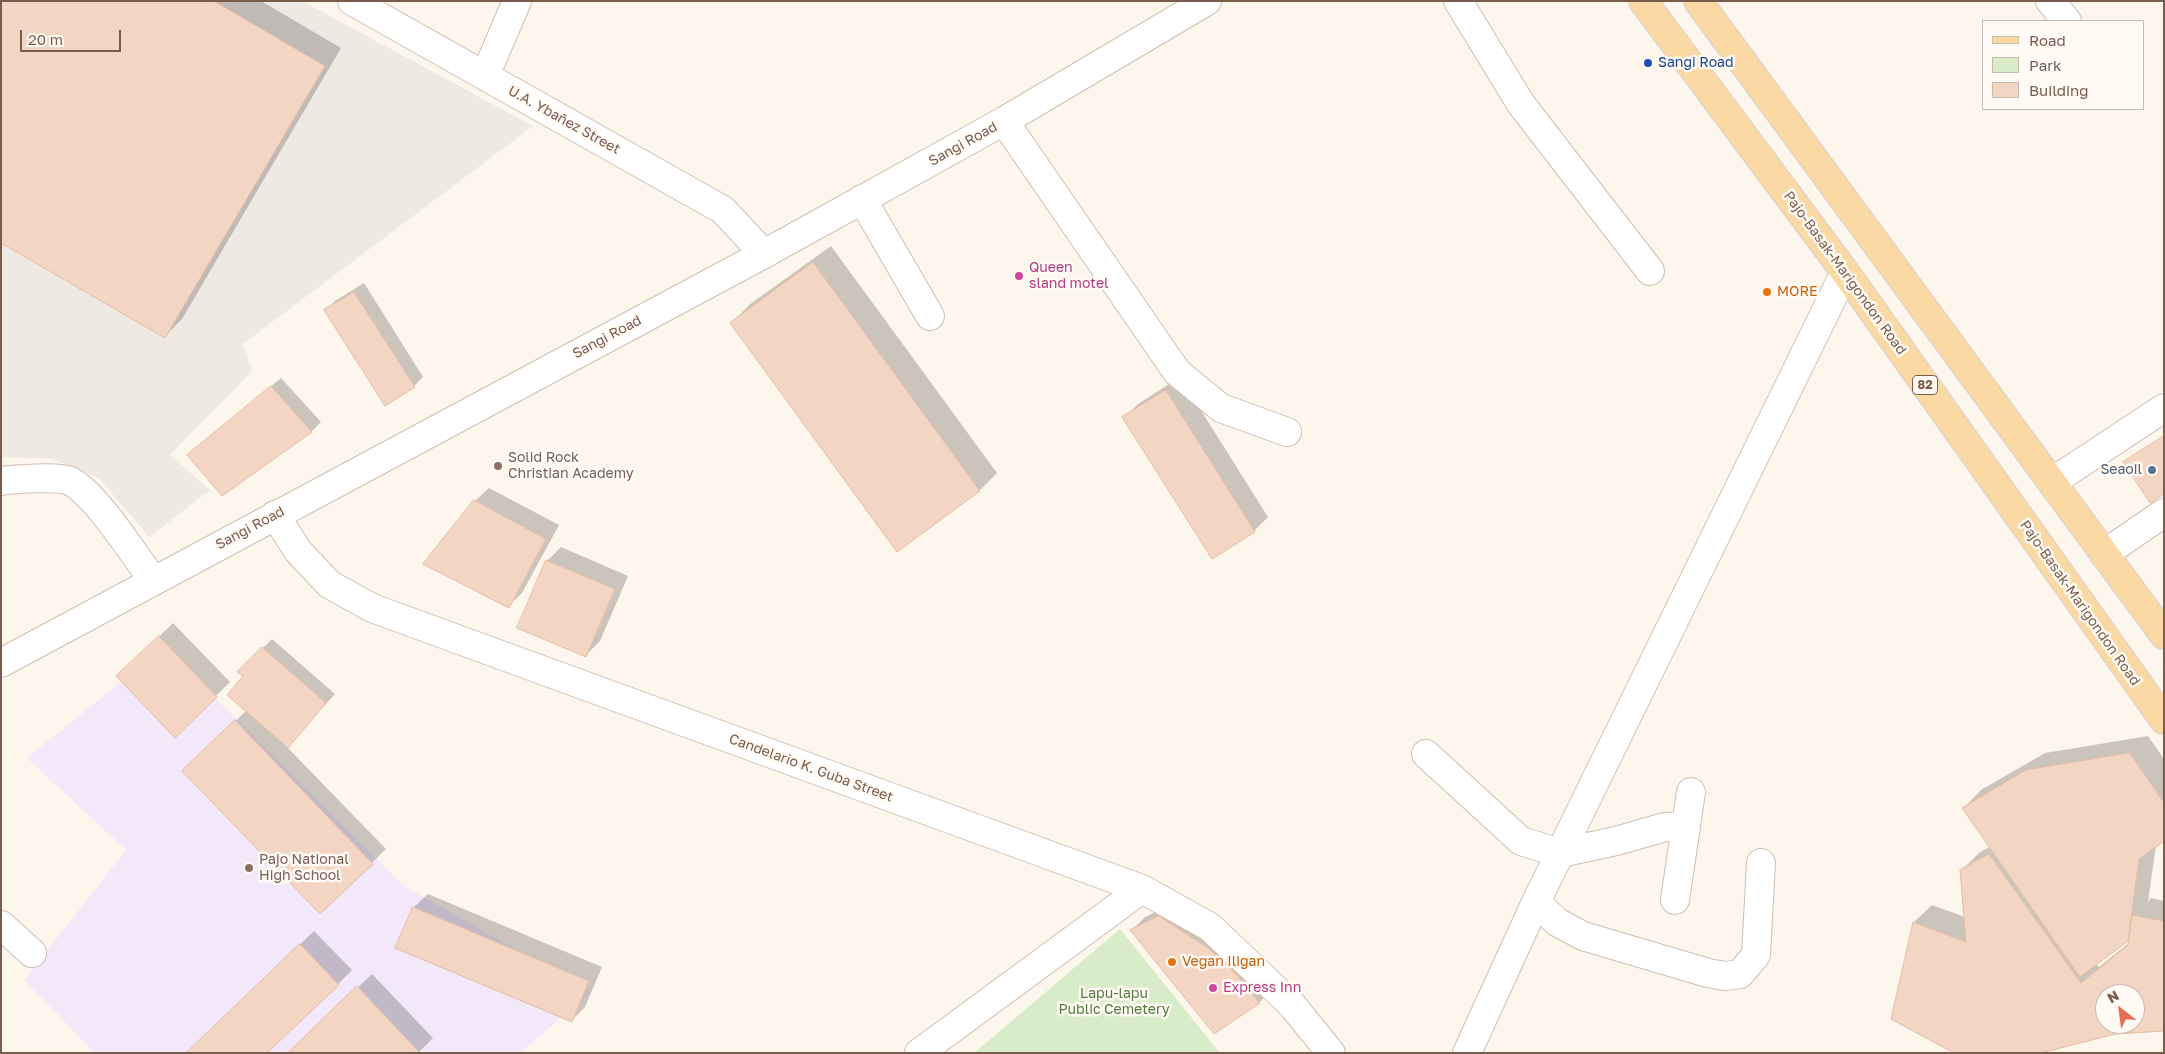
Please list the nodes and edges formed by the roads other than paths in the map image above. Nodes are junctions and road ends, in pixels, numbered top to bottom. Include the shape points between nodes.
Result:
1 (352, 1) edge
2 (517, 1) edge
3 (1207, 1) edge
4 (1458, 1) edge
5 (1643, 1) edge
6 (1698, 1) edge
7 (2050, 1) edge
8 (2066, 20) edge
9 (485, 76) junction
10 (1004, 121) junction
11 (862, 199) junction
12 (764, 254) junction
13 (1650, 271) dead end
14 (1844, 272) junction
15 (930, 316) dead end
16 (2164, 408) edge
17 (1287, 432) dead end
18 (1, 481) edge
19 (2052, 482) junction
20 (2164, 513) edge
21 (275, 515) junction
22 (2104, 554) junction
23 (153, 580) junction
24 (2164, 635) edge
25 (1, 663) edge
26 (2164, 720) edge
27 (1426, 754) dead end
28 (1691, 792) dead end
29 (1684, 826) junction
30 (1560, 853) junction
31 (1761, 863) dead end
32 (1142, 889) junction
33 (1674, 900) dead end
34 (1536, 902) junction
35 (1, 925) edge
36 (32, 953) dead end
37 (919, 1053) edge
38 (1331, 1053) edge
39 (1467, 1053) edge

1 - 9 street, U.A. Ybañez Street
2 - 9 street
3 - 10 street, Sangi Road
4 - 13 street via 1521,104
5 - 14 main road, Pajo-Basak-Marigondon Road / 82
6 - 19 main road
7 - 8 street
9 - 12 street, U.A. Ybañez Street via 723,210
10 - 11 street, Sangi Road
10 - 17 street via 1177,372 1221,408
11 - 12 street, Sangi Road
11 - 15 street
12 - 21 street, Sangi Road
14 - 26 main road, Pajo-Basak-Marigondon Road / 82
14 - 30 street
16 - 19 street
18 - 23 street via 17,478 68,480 88,494
19 - 22 main road
20 - 22 street
21 - 23 street, Sangi Road
21 - 32 street, Candelario K. Guba Street via 298,551 329,584 372,608
22 - 24 main road
23 - 25 street, Sangi Road
27 - 30 street via 1521,841
28 - 29 street
29 - 30 street via 1665,827
29 - 33 street
30 - 34 street
31 - 34 street via 1756,954 1740,974 1708,973 1583,936 1557,922
32 - 37 street
32 - 38 street, Candelario K. Guba Street via 1210,927 1292,1005
34 - 39 street
35 - 36 street

